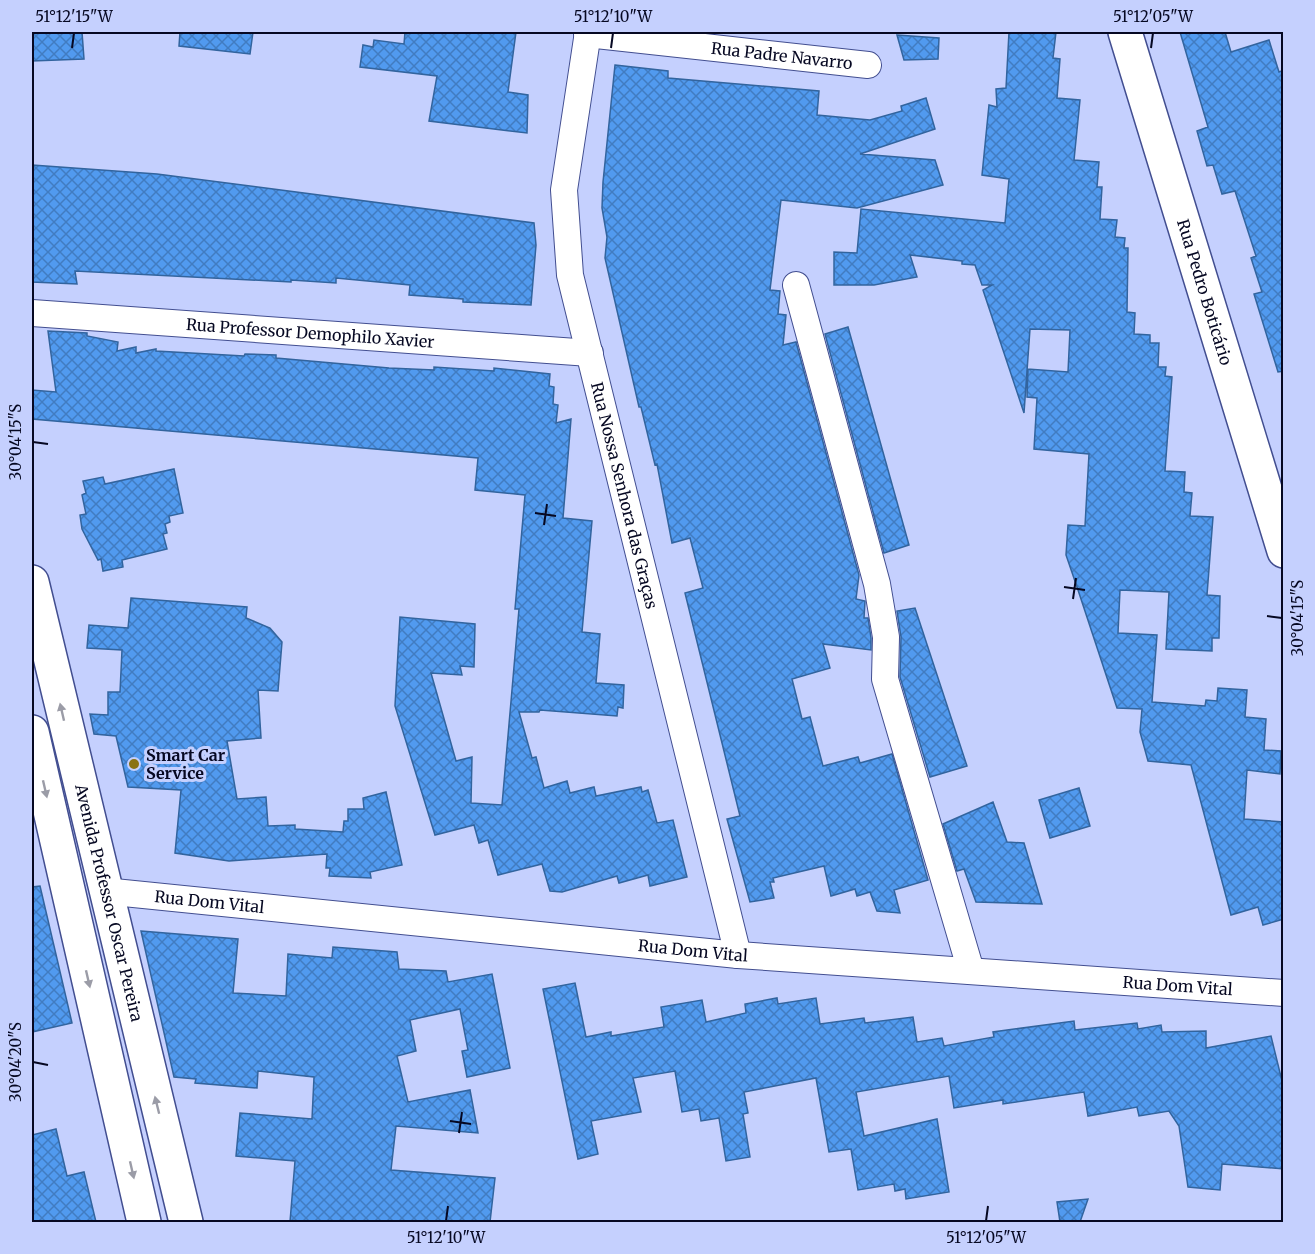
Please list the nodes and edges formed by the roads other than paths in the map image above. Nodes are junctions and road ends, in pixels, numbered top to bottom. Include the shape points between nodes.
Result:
1 (1125, 32) edge
2 (588, 33) edge
3 (868, 65) dead end
4 (796, 285) dead end
5 (32, 313) edge
6 (590, 354) junction
7 (1284, 551) edge
8 (32, 582) edge
9 (32, 732) edge
10 (104, 891) junction
11 (738, 955) junction
12 (971, 971) junction
13 (1284, 993) edge
14 (144, 1222) edge
15 (186, 1222) edge

1 - 7 main road, Rua Pedro Boticário
2 - 3 street, Rua Padre Navarro
2 - 6 street, Rua Nossa Senhora das Graças via 564,190 570,275
4 - 12 street via 877,584 886,637 885,679
5 - 6 street, Rua Professor Demophilo Xavier
6 - 11 street, Rua Nossa Senhora das Graças
10 -> 8 main road, Avenida Professor Oscar Pereira
9 -> 14 main road, Avenida Professor Oscar Pereira
10 - 11 street, Rua Dom Vital
15 -> 10 main road, Avenida Professor Oscar Pereira
11 - 12 street, Rua Dom Vital
12 - 13 street, Rua Dom Vital

